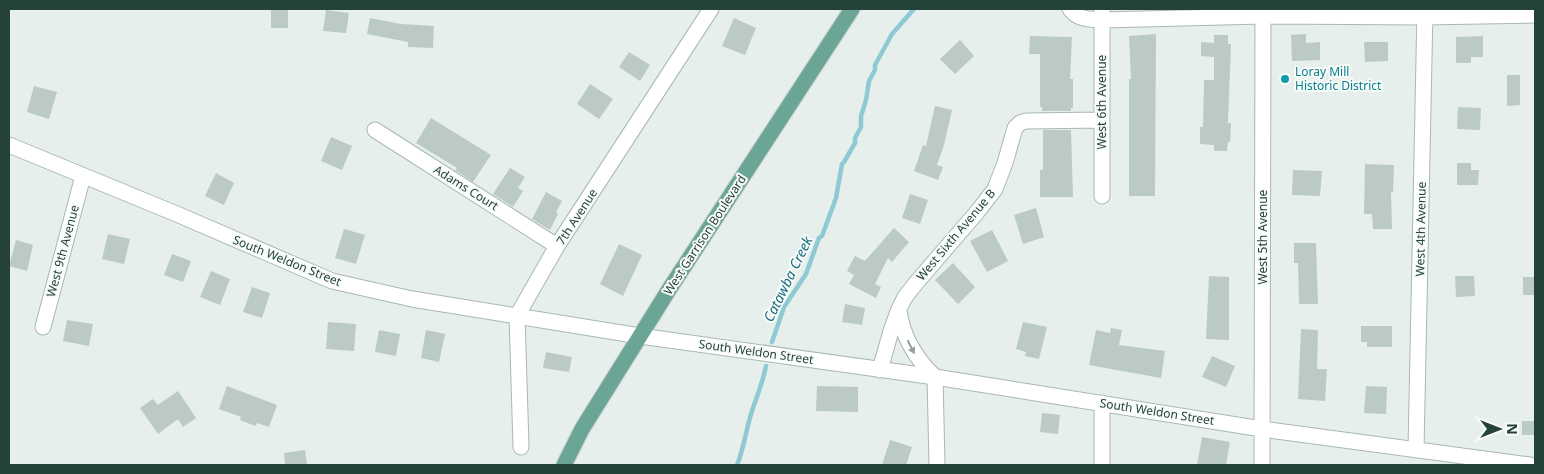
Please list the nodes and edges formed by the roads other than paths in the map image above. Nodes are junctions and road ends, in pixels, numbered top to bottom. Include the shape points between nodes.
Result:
1 (711, 9) edge
2 (852, 9) edge
3 (1070, 9) edge
4 (1263, 13) edge
5 (1425, 13) edge
6 (1102, 14) edge
7 (1535, 15) edge
8 (1102, 120) junction
9 (375, 130) dead end
10 (9, 145) edge
11 (82, 176) junction
12 (1102, 196) dead end
13 (558, 246) junction
14 (899, 309) junction
15 (517, 316) junction
16 (43, 327) dead end
17 (640, 336) junction
18 (880, 370) junction
19 (935, 378) junction
20 (1102, 403) junction
21 (1262, 429) junction
22 (521, 448) dead end
23 (1416, 450) junction
24 (564, 465) edge
25 (937, 465) edge
26 (1102, 465) edge
27 (1262, 465) edge
28 (1530, 465) edge

1 - 13 street, 7th Avenue
2 - 17 main road, West Garrison Boulevard
3 - 6 street via 1083,19
4 - 5 street
4 - 6 street
4 - 21 street, West 5th Avenue
5 - 7 street
5 - 23 street, West 4th Avenue
6 - 8 street, West 6th Avenue
8 - 12 street, West 6th Avenue
8 - 14 street, West Sixth Avenue B via 1020,123 1015,128 995,189 916,283
9 - 13 street, Adams Court
10 - 11 street, South Weldon Street
11 - 15 street, South Weldon Street via 332,281 412,299
11 - 16 street, West 9th Avenue
13 - 15 street, 7th Avenue
14 - 18 street, West Sixth Avenue B
14 -> 19 street via 909,344 922,366
15 - 17 street, South Weldon Street
15 - 22 street
17 - 18 street, South Weldon Street
17 - 24 main road, West Garrison Boulevard via 582,428
18 - 19 street, South Weldon Street
19 - 20 street, South Weldon Street
19 - 25 street
20 - 21 street, South Weldon Street
20 - 26 street
21 - 23 street, South Weldon Street
21 - 27 street, West 5th Avenue
23 - 28 street, South Weldon Street

